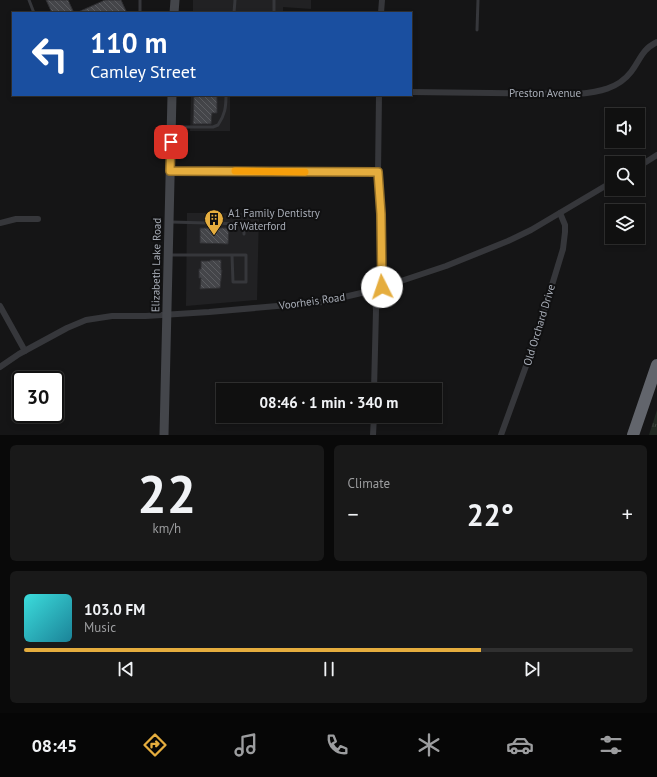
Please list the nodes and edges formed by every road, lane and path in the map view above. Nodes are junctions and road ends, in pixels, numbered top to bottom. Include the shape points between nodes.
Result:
1 (29, 0) edge
2 (140, 0) edge
3 (174, 0) edge
4 (235, 0) edge
5 (274, 0) edge
6 (382, 0) edge
7 (478, 0) edge
8 (34, 12) edge
9 (140, 12) edge
10 (174, 12) edge
11 (234, 12) edge
12 (274, 12) edge
13 (381, 12) edge
14 (477, 30) dead end
15 (657, 42) edge
16 (412, 92) edge
17 (172, 96) edge
18 (226, 96) edge
19 (379, 96) edge
20 (172, 127) junction
21 (657, 156) edge
22 (645, 163) edge
23 (170, 171) junction
24 (378, 172) junction
25 (605, 186) edge
26 (560, 213) junction
27 (38, 219) dead end
28 (169, 222) junction
29 (0, 223) edge
30 (244, 234) dead end
31 (169, 255) junction
32 (232, 255) junction
33 (382, 287) junction
34 (374, 290) junction
35 (0, 306) edge
36 (167, 315) junction
37 (25, 351) junction
38 (657, 365) edge
39 (0, 367) edge
40 (374, 383) edge
41 (374, 423) edge
42 (164, 435) edge
43 (373, 435) edge
44 (501, 435) edge
45 (633, 435) edge

1 - 8 lane
2 - 9 lane
3 - 10 main road
4 - 11 lane
5 - 12 lane
6 - 13 street
7 - 14 lane
15 - 16 street, Preston Avenue via 647,47 630,73 618,84 602,92
17 - 20 main road, Elizabeth Lake Road
18 - 20 lane via 226,108 218,125
19 - 24 street
20 - 23 main road, Elizabeth Lake Road
21 - 22 street
23 - 24 street
23 - 28 main road, Elizabeth Lake Road
24 - 33 street
25 - 26 street, Voorheis Road
26 - 33 street, Voorheis Road via 526,233 483,252
26 - 44 street, Old Orchard Drive via 566,232 562,249 534,344
27 - 29 street via 16,219
28 - 30 lane via 244,224
28 - 31 main road, Elizabeth Lake Road
31 - 32 lane
31 - 36 main road, Elizabeth Lake Road
32 - 32 lane via 246,255 246,282 233,282
33 - 34 street, Voorheis Road
34 - 36 street, Voorheis Road via 323,302
34 - 40 street
35 - 37 street
36 - 37 street, Voorheis Road via 112,316 86,320
36 - 42 main road, Elizabeth Lake Road
37 - 39 street, Voorheis Road
38 - 45 highway
41 - 43 street

